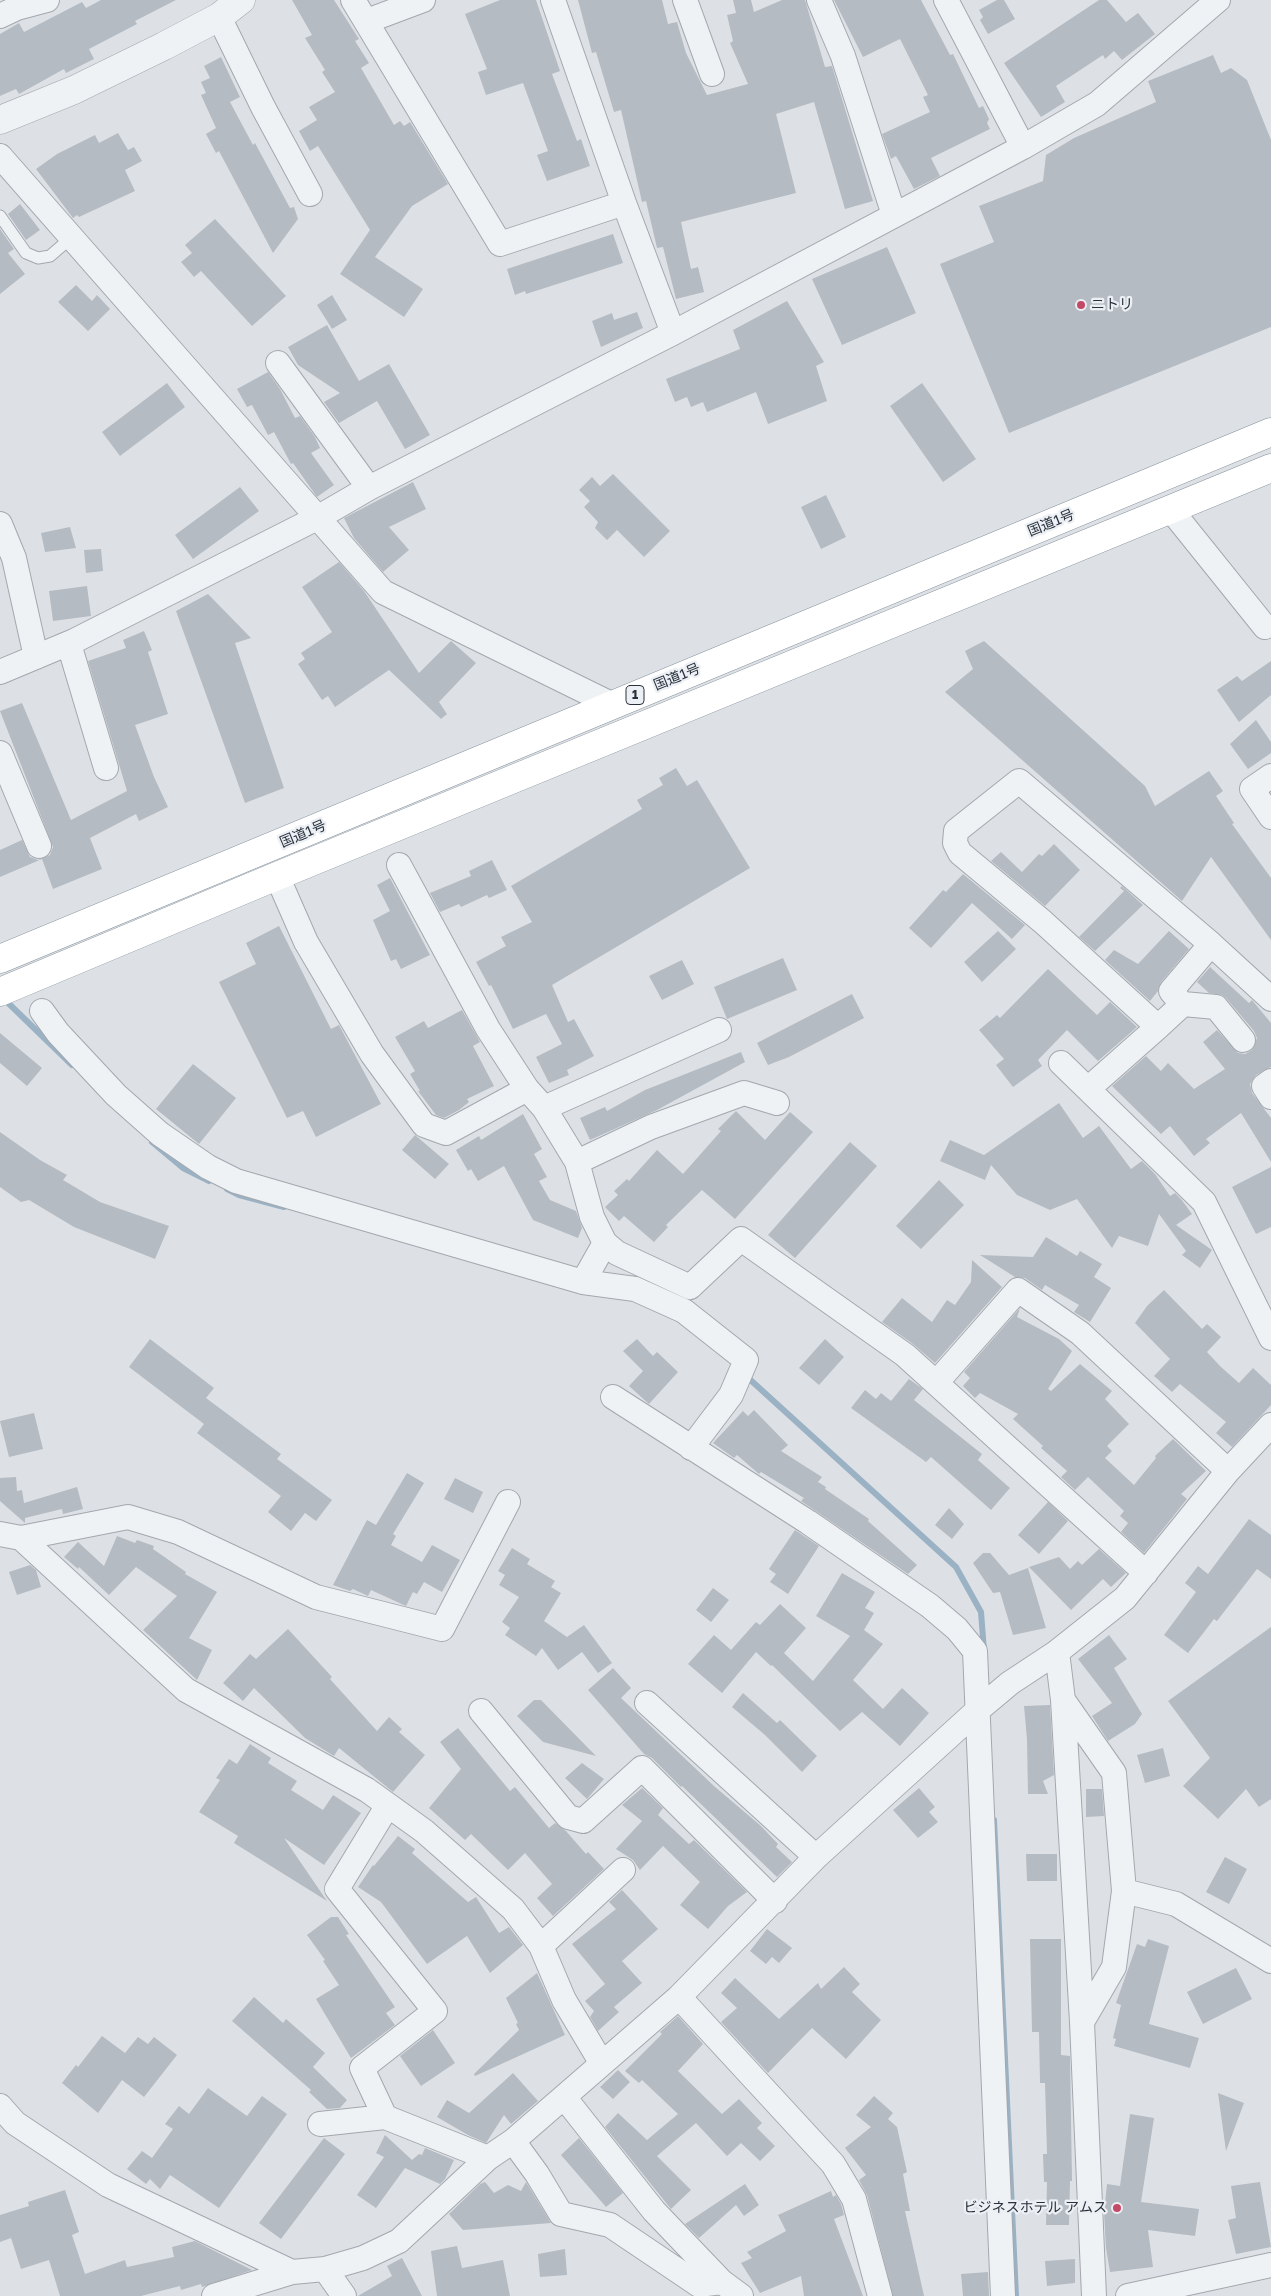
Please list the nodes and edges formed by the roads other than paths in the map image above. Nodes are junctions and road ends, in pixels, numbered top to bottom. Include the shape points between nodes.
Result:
1 (47, 0) edge
2 (241, 0) edge
3 (353, 0) edge
4 (423, 0) edge
5 (553, 0) edge
6 (685, 0) edge
7 (819, 0) edge
8 (946, 0) edge
9 (1218, 0) edge
10 (0, 16) edge
11 (219, 17) junction
12 (367, 21) junction
13 (712, 74) dead end
14 (0, 120) edge
15 (1023, 147) junction
16 (0, 156) edge
17 (310, 194) dead end
18 (624, 203) junction
19 (894, 215) junction
20 (0, 216) edge
21 (72, 237) junction
22 (673, 333) junction
23 (278, 363) dead end
24 (1271, 432) edge
25 (1271, 468) edge
26 (370, 488) junction
27 (1171, 510) junction
28 (319, 517) junction
29 (0, 524) edge
30 (1265, 627) dead end
31 (69, 644) junction
32 (36, 657) junction
33 (0, 672) edge
34 (612, 704) junction
35 (0, 752) edge
36 (106, 768) dead end
37 (1271, 776) edge
38 (1271, 816) edge
39 (39, 846) dead end
40 (399, 865) dead end
41 (277, 876) junction
42 (1211, 944) junction
43 (0, 959) edge
44 (6, 990) edge
45 (1271, 999) edge
46 (1182, 1004) junction
47 (42, 1011) dead end
48 (1158, 1027) junction
49 (719, 1030) dead end
50 (1243, 1040) dead end
51 (1061, 1063) dead end
52 (1271, 1081) edge
53 (1089, 1088) junction
54 (526, 1089) junction
55 (1271, 1097) edge
56 (777, 1103) dead end
57 (544, 1108) junction
58 (577, 1162) junction
59 (605, 1243) junction
60 (583, 1282) junction
61 (1271, 1338) edge
62 (936, 1383) junction
63 (613, 1397) dead end
64 (1271, 1425) edge
65 (691, 1448) junction
66 (1228, 1471) junction
67 (508, 1502) dead end
68 (10, 1536) edge
69 (1146, 1573) junction
70 (1057, 1652) junction
71 (1063, 1700) junction
72 (647, 1704) dead end
73 (981, 1707) junction
74 (481, 1712) dead end
75 (388, 1805) junction
76 (816, 1857) junction
77 (624, 1870) dead end
78 (1124, 1891) junction
79 (775, 1901) junction
80 (541, 1946) junction
81 (1271, 1961) edge
82 (679, 1997) junction
83 (1082, 2022) junction
84 (602, 2062) junction
85 (564, 2097) junction
86 (0, 2106) edge
87 (385, 2117) junction
88 (320, 2124) dead end
89 (513, 2141) junction
90 (488, 2158) junction
91 (1271, 2265) edge
92 (325, 2269) junction
93 (292, 2272) junction
94 (722, 2282) junction
95 (214, 2296) edge
96 (344, 2296) edge
97 (741, 2296) edge
98 (880, 2296) edge
99 (1003, 2296) edge
100 (1094, 2296) edge
101 (1128, 2296) edge

1 - 10 street
2 - 11 street
3 - 12 street
4 - 12 street
5 - 18 street
6 - 13 street
7 - 19 street via 844,56
8 - 15 street
9 - 15 street via 1096,104
11 - 14 street via 74,90
11 - 17 street
12 - 18 street via 500,244
15 - 19 street
16 - 21 street
18 - 22 street
19 - 22 street
20 - 21 lane via 26,253 38,258 50,256
21 - 28 street
22 - 26 street
23 - 26 street
24 - 34 highway, 国道1号 / 1
25 - 27 highway, 国道1号
26 - 28 street
27 - 30 street
27 - 41 highway, 国道1号
28 - 31 street
28 - 34 street via 383,592
29 - 32 street via 14,558
31 - 32 street
31 - 36 street
32 - 33 street
34 - 43 highway, 国道1号 / 1
35 - 39 street
37 - 38 street via 1252,789
40 - 54 street via 488,1029
41 - 44 highway, 国道1号
41 - 54 street via 306,942 367,1046 424,1125 446,1133
42 - 45 street
42 - 46 street via 1171,991
42 - 48 street via 1019,781 956,831 954,843 960,853 1043,922
46 - 48 street
46 - 50 street via 1216,1007
47 - 60 street via 103,1081 160,1134 236,1182
48 - 53 street
49 - 57 street
51 - 53 street
52 - 55 street via 1264,1086
53 - 61 street via 1204,1202
54 - 57 street
56 - 58 street via 744,1093 651,1127
57 - 58 street
58 - 59 street via 592,1217
59 - 60 street
59 - 62 street via 617,1253 690,1287 741,1239 905,1355
60 - 65 street via 635,1289 684,1311 746,1360 735,1386
62 - 66 street via 1018,1290 1080,1333
62 - 69 street
63 - 65 street
64 - 66 street
65 - 73 street via 808,1522 958,1629 975,1651
66 - 69 street
67 - 68 street via 442,1629 316,1597 178,1532 128,1517
68 - 75 street via 186,1690 367,1790
69 - 70 street via 1125,1598
70 - 71 street
70 - 73 street
71 - 78 street via 1114,1774
71 - 83 street
72 - 76 street
73 - 76 street
73 - 99 street
74 - 79 street via 568,1817 583,1821 642,1768
75 - 80 street via 424,1831 513,1909
75 - 87 street via 337,1889 435,2011 362,2068
76 - 79 street
77 - 80 street
78 - 81 street via 1176,1904
78 - 83 street via 1114,1967
79 - 82 street
80 - 84 street via 564,2000
82 - 84 street
82 - 98 street via 833,2164 854,2199
83 - 100 street
84 - 85 street
85 - 89 street
85 - 94 street via 654,2211
86 - 93 street via 15,2123 108,2185
87 - 88 street
87 - 90 street
89 - 90 street
89 - 94 street via 561,2214 610,2225 699,2285
90 - 92 street via 400,2241 363,2258
91 - 101 street
92 - 93 street
92 - 96 street
93 - 95 street
94 - 97 street

